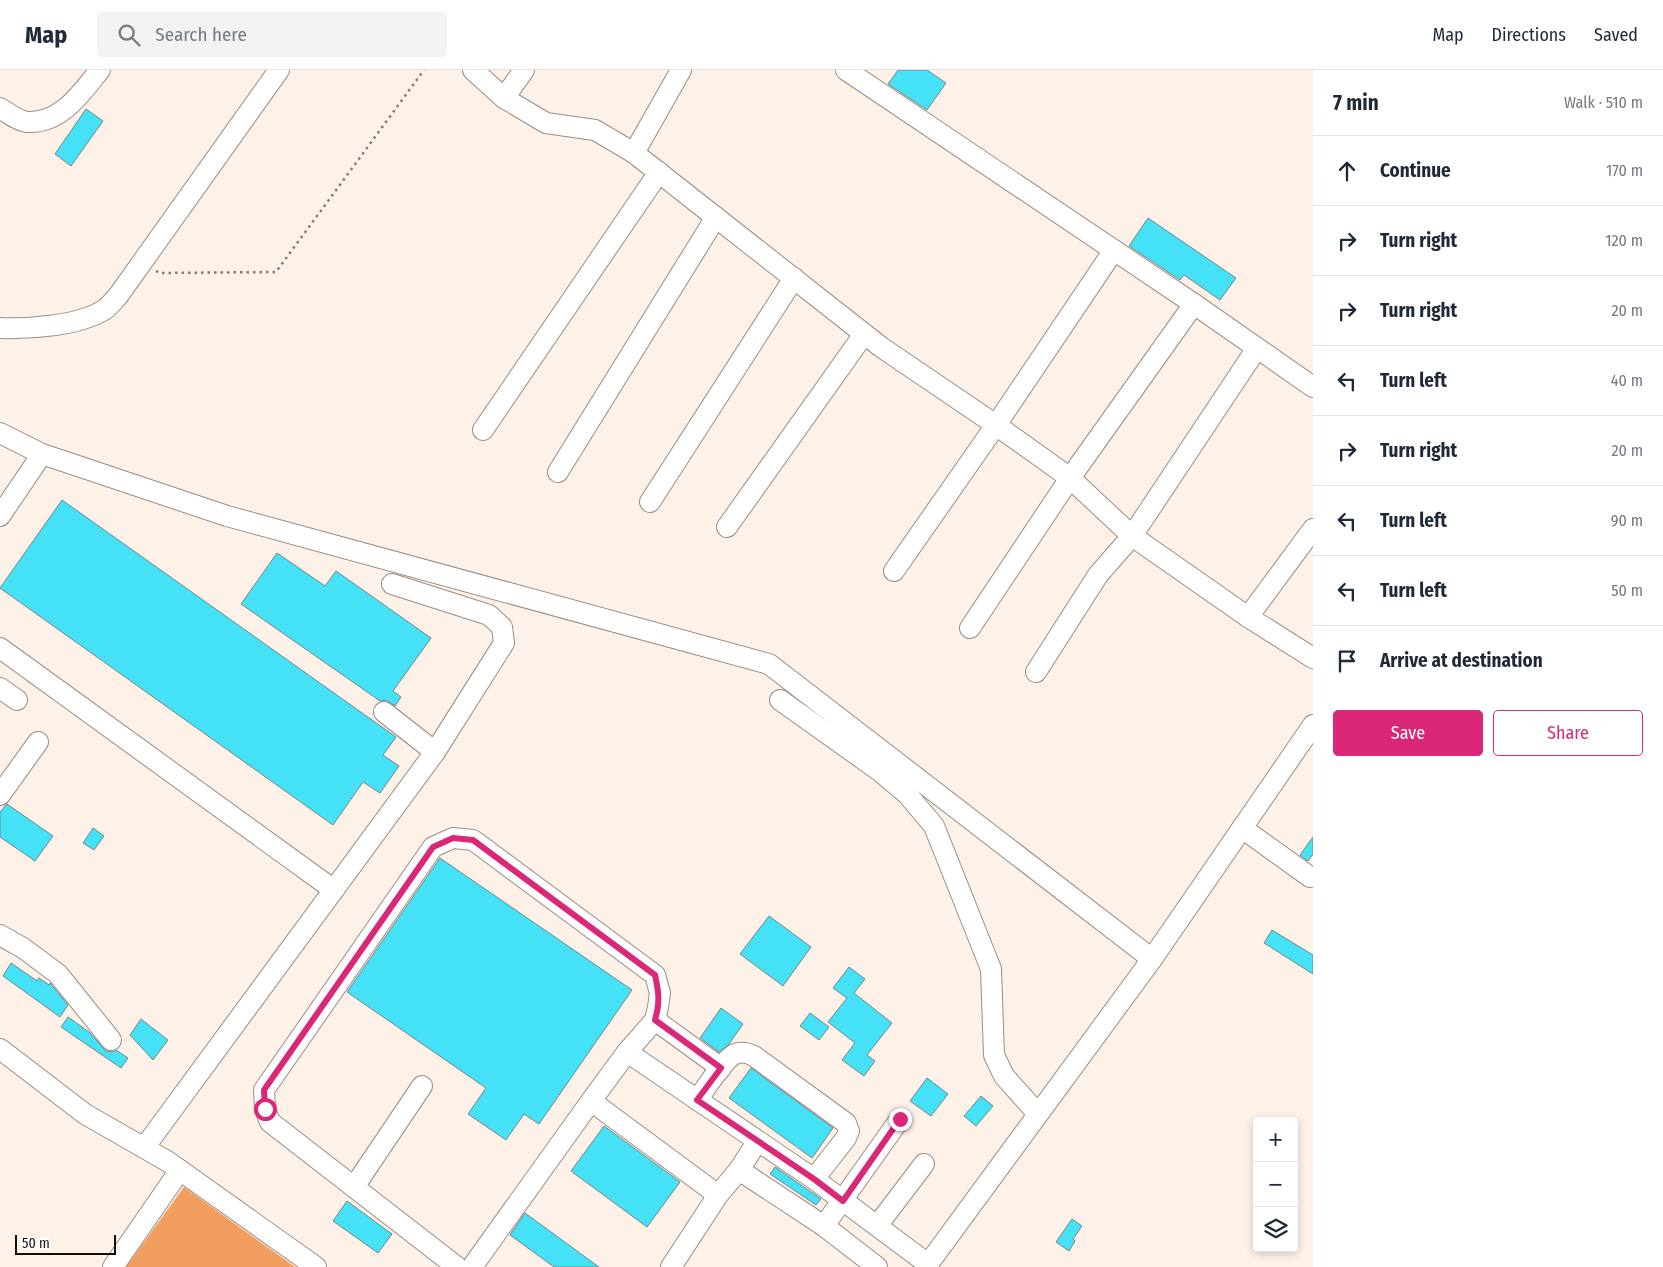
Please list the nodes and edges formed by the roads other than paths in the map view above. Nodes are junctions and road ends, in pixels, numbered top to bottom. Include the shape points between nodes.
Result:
1 (100, 70) edge
2 (279, 70) edge
3 (472, 70) edge
4 (524, 70) edge
5 (681, 70) edge
6 (846, 70) edge
7 (504, 98) junction
8 (0, 108) edge
9 (634, 153) junction
10 (659, 172) junction
11 (716, 217) junction
12 (1114, 250) junction
13 (794, 278) junction
14 (1194, 304) junction
15 (0, 328) edge
16 (864, 334) junction
17 (1257, 348) junction
18 (1313, 387) edge
19 (996, 425) junction
20 (483, 430) dead end
21 (0, 433) edge
22 (42, 454) junction
23 (558, 472) dead end
24 (1070, 478) junction
25 (650, 502) dead end
26 (0, 516) edge
27 (727, 527) dead end
28 (1313, 529) edge
29 (1132, 536) junction
30 (894, 571) dead end
31 (392, 584) dead end
32 (1248, 616) junction
33 (970, 628) dead end
34 (0, 648) edge
35 (1313, 658) edge
36 (1036, 672) dead end
37 (0, 688) edge
38 (17, 700) dead end
39 (780, 700) dead end
40 (384, 712) dead end
41 (1313, 724) edge
42 (38, 742) dead end
43 (435, 752) junction
44 (0, 795) edge
45 (1242, 828) junction
46 (1310, 877) dead end
47 (334, 890) junction
48 (0, 936) edge
49 (1152, 959) junction
50 (655, 1020) junction
51 (111, 1040) dead end
52 (0, 1048) edge
53 (627, 1052) junction
54 (721, 1068) junction
55 (422, 1086) dead end
56 (697, 1100) junction
57 (591, 1101) junction
58 (1038, 1114) junction
59 (900, 1119) dead end
60 (757, 1142) junction
61 (144, 1148) junction
62 (924, 1164) dead end
63 (180, 1170) junction
64 (739, 1170) junction
65 (814, 1179) junction
66 (354, 1187) junction
67 (718, 1195) junction
68 (843, 1201) junction
69 (824, 1226) junction
70 (877, 1226) junction
71 (927, 1265) edge
72 (113, 1267) edge
73 (316, 1267) edge
74 (457, 1267) edge
75 (472, 1267) edge
76 (671, 1267) edge
77 (877, 1267) edge

1 - 8 street via 67,107 46,120 26,122
2 - 15 street via 118,296 105,309 91,316 50,326
3 - 7 street
4 - 7 street
5 - 9 street
6 - 12 street
7 - 9 street via 546,123 595,130
9 - 10 street
10 - 11 street
10 - 20 street
11 - 13 street
11 - 23 street
12 - 14 street
12 - 19 street
13 - 16 street
13 - 25 street
14 - 17 street
14 - 24 street
16 - 19 street
16 - 27 street
17 - 18 street
17 - 29 street
19 - 24 street
19 - 30 street
21 - 22 street
22 - 26 street
22 - 49 street via 227,516 770,664
24 - 29 street
24 - 33 street
28 - 32 street
29 - 32 street
29 - 36 street via 1098,575
31 - 43 street via 489,615 502,627 504,644
32 - 35 street
34 - 47 street
37 - 38 street
39 - 58 street via 881,772 907,794 934,826 991,969 994,1056 1004,1076
40 - 43 street
41 - 45 street
42 - 44 street
43 - 47 street
45 - 46 street
45 - 49 street
47 - 61 street
48 - 51 street via 23,948 58,974
49 - 58 street
50 - 53 street
50 - 54 street
50 - 66 street via 660,993 655,975 473,840 453,838 433,847 264,1090 265,1109 270,1122
52 - 61 street via 85,1114
53 - 56 street
53 - 57 street
54 - 56 street
54 - 65 street via 736,1053 754,1056 846,1123 850,1131 846,1138
55 - 66 street
56 - 60 street
57 - 67 street
57 - 75 street
58 - 71 street
59 - 68 street
60 - 64 street
60 - 65 street
61 - 63 street
62 - 70 street
63 - 72 street
63 - 73 street
64 - 67 street
64 - 69 street
65 - 68 street
66 - 74 street
67 - 76 street
68 - 69 street
68 - 70 street
69 - 77 street
70 - 71 street

